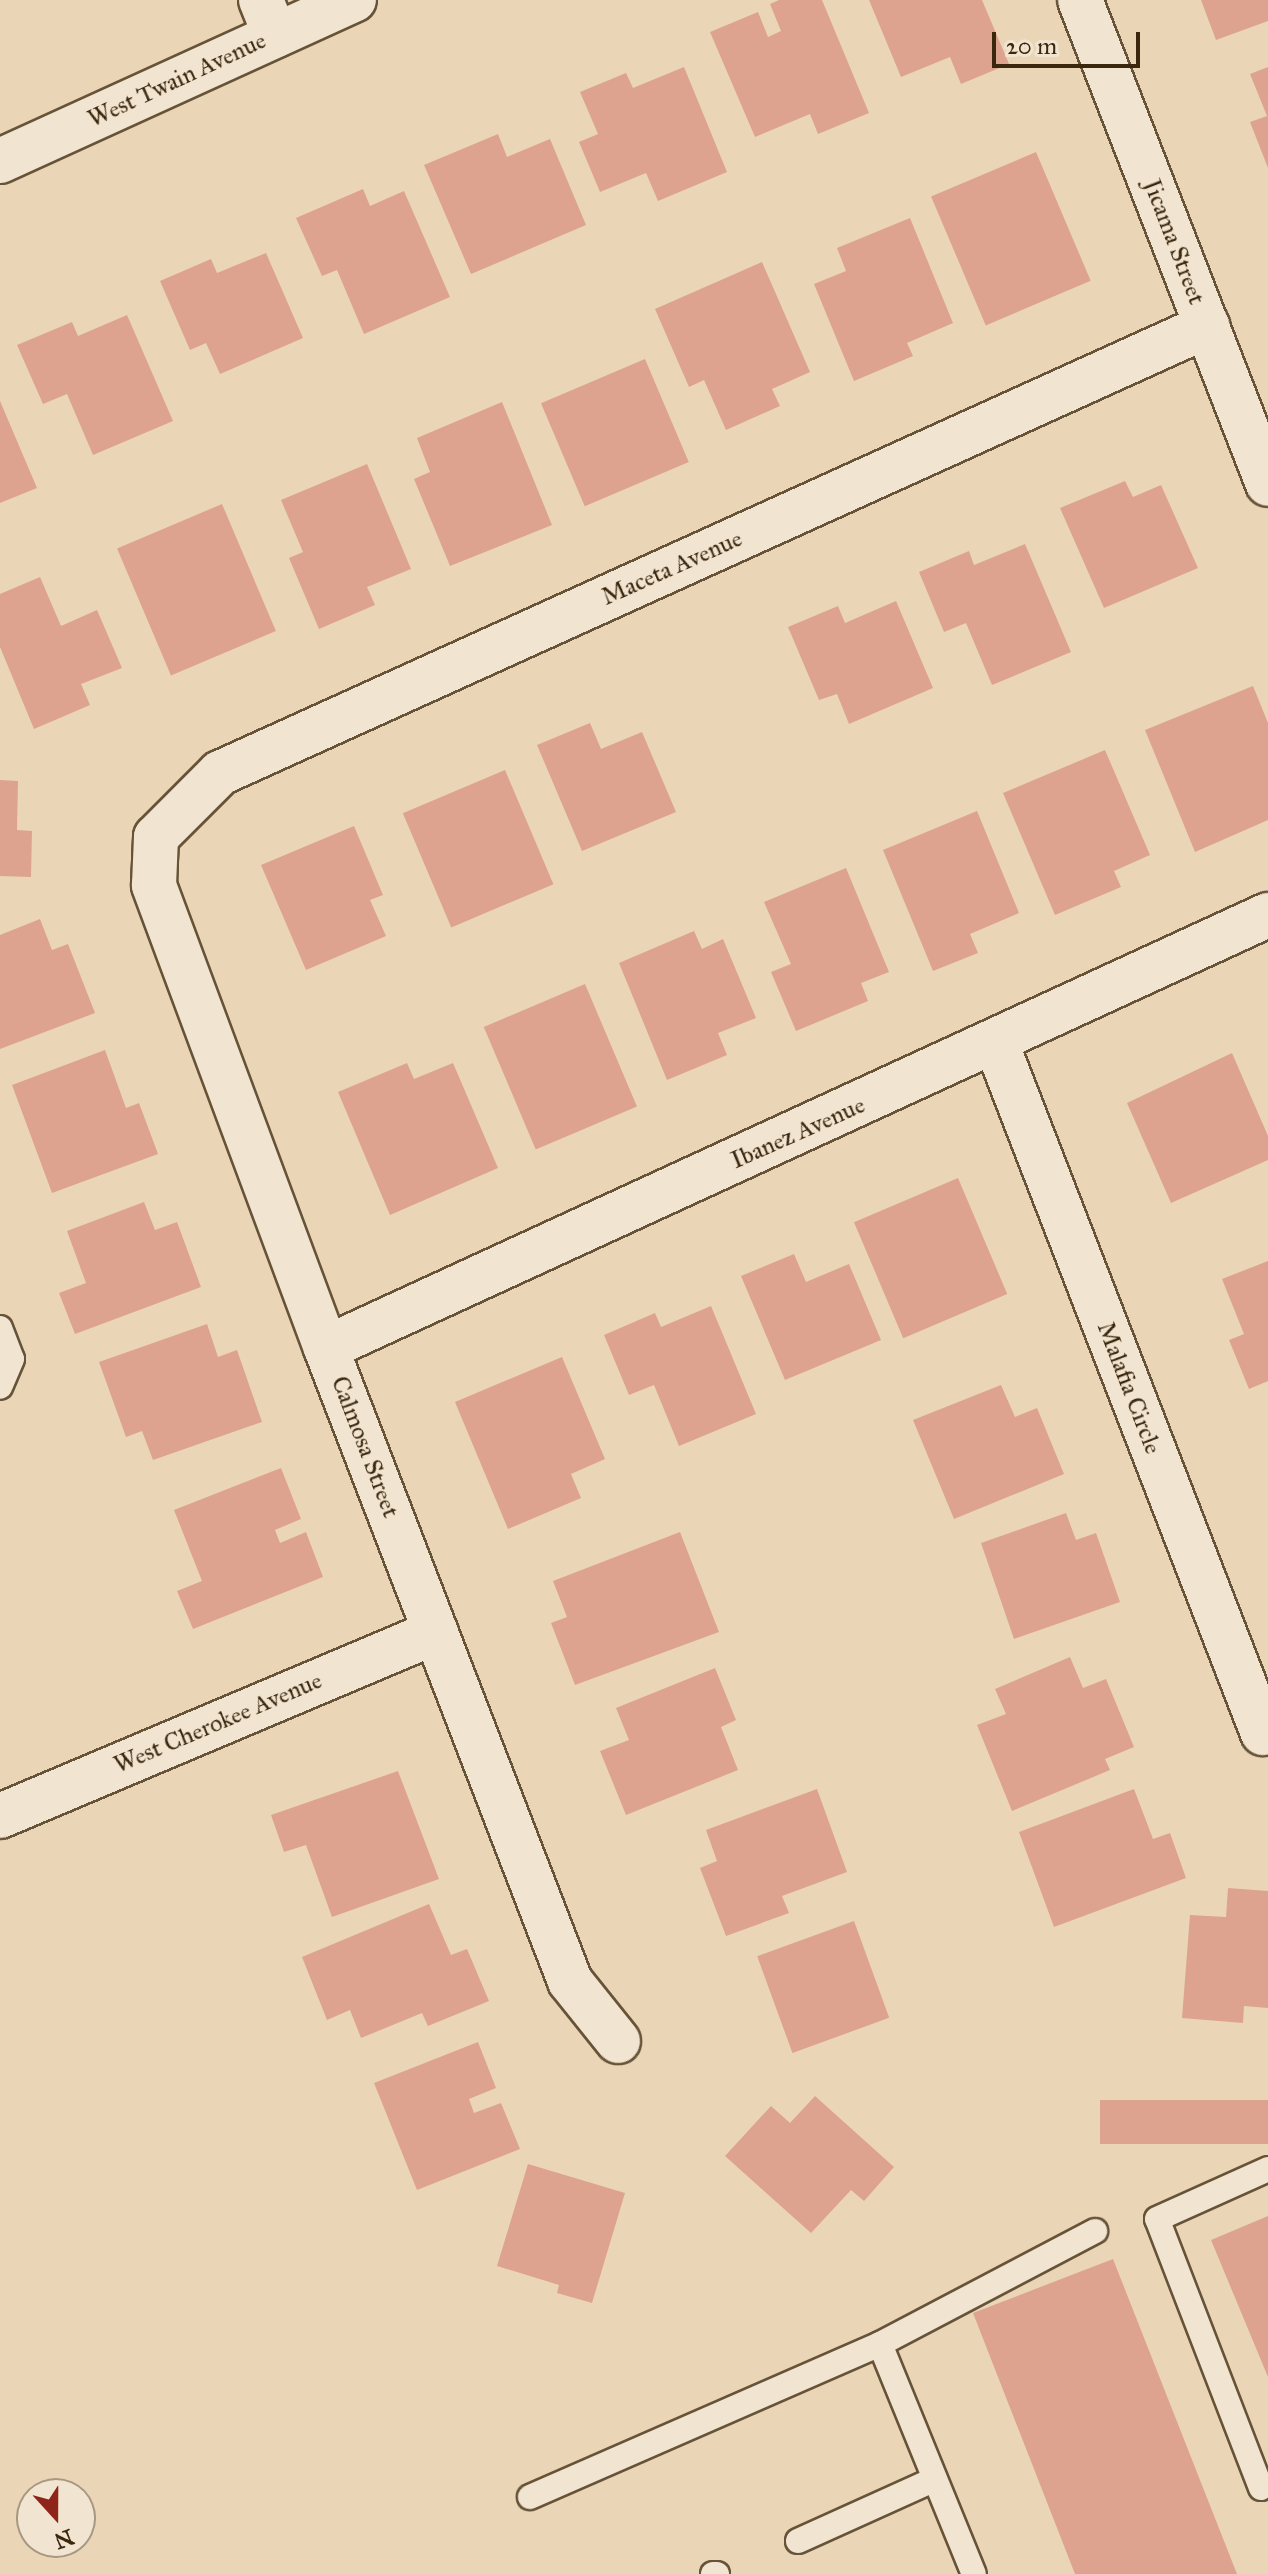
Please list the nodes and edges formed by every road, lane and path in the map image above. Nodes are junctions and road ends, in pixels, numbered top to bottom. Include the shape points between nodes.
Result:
1 (354, 0) edge
2 (1080, 0) edge
3 (268, 18) edge
4 (0, 161) edge
5 (1207, 326) junction
6 (1268, 484) edge
7 (156, 837) joint
8 (1268, 915) edge
9 (996, 1043) junction
10 (0, 1328) edge
11 (326, 1348) junction
12 (0, 1387) edge
13 (436, 1632) junction
14 (1263, 1733) dead end
15 (0, 1816) edge
16 (618, 2041) dead end
17 (1268, 2169) edge
18 (1095, 2231) dead end
19 (880, 2344) junction
20 (935, 2479) junction
21 (1266, 2493) edge
22 (530, 2497) dead end
23 (798, 2541) dead end
24 (974, 2574) edge

1 - 3 street, West Twain Avenue
2 - 5 street, Jicama Street
3 - 4 street, West Twain Avenue
5 - 6 street, Jicama Street
5 - 7 street, Maceta Avenue via 220,773
7 - 11 street, Calmosa Street via 154,885
8 - 9 street, Ibanez Avenue
9 - 11 street, Ibanez Avenue
9 - 14 street, Malafia Circle
10 - 12 lane via 12,1359
11 - 13 street, Calmosa Street
13 - 15 street, West Cherokee Avenue
13 - 16 street, Calmosa Street via 570,1981
17 - 21 lane via 1157,2219
18 - 19 lane
19 - 20 lane
19 - 22 lane
20 - 23 lane
20 - 24 lane

